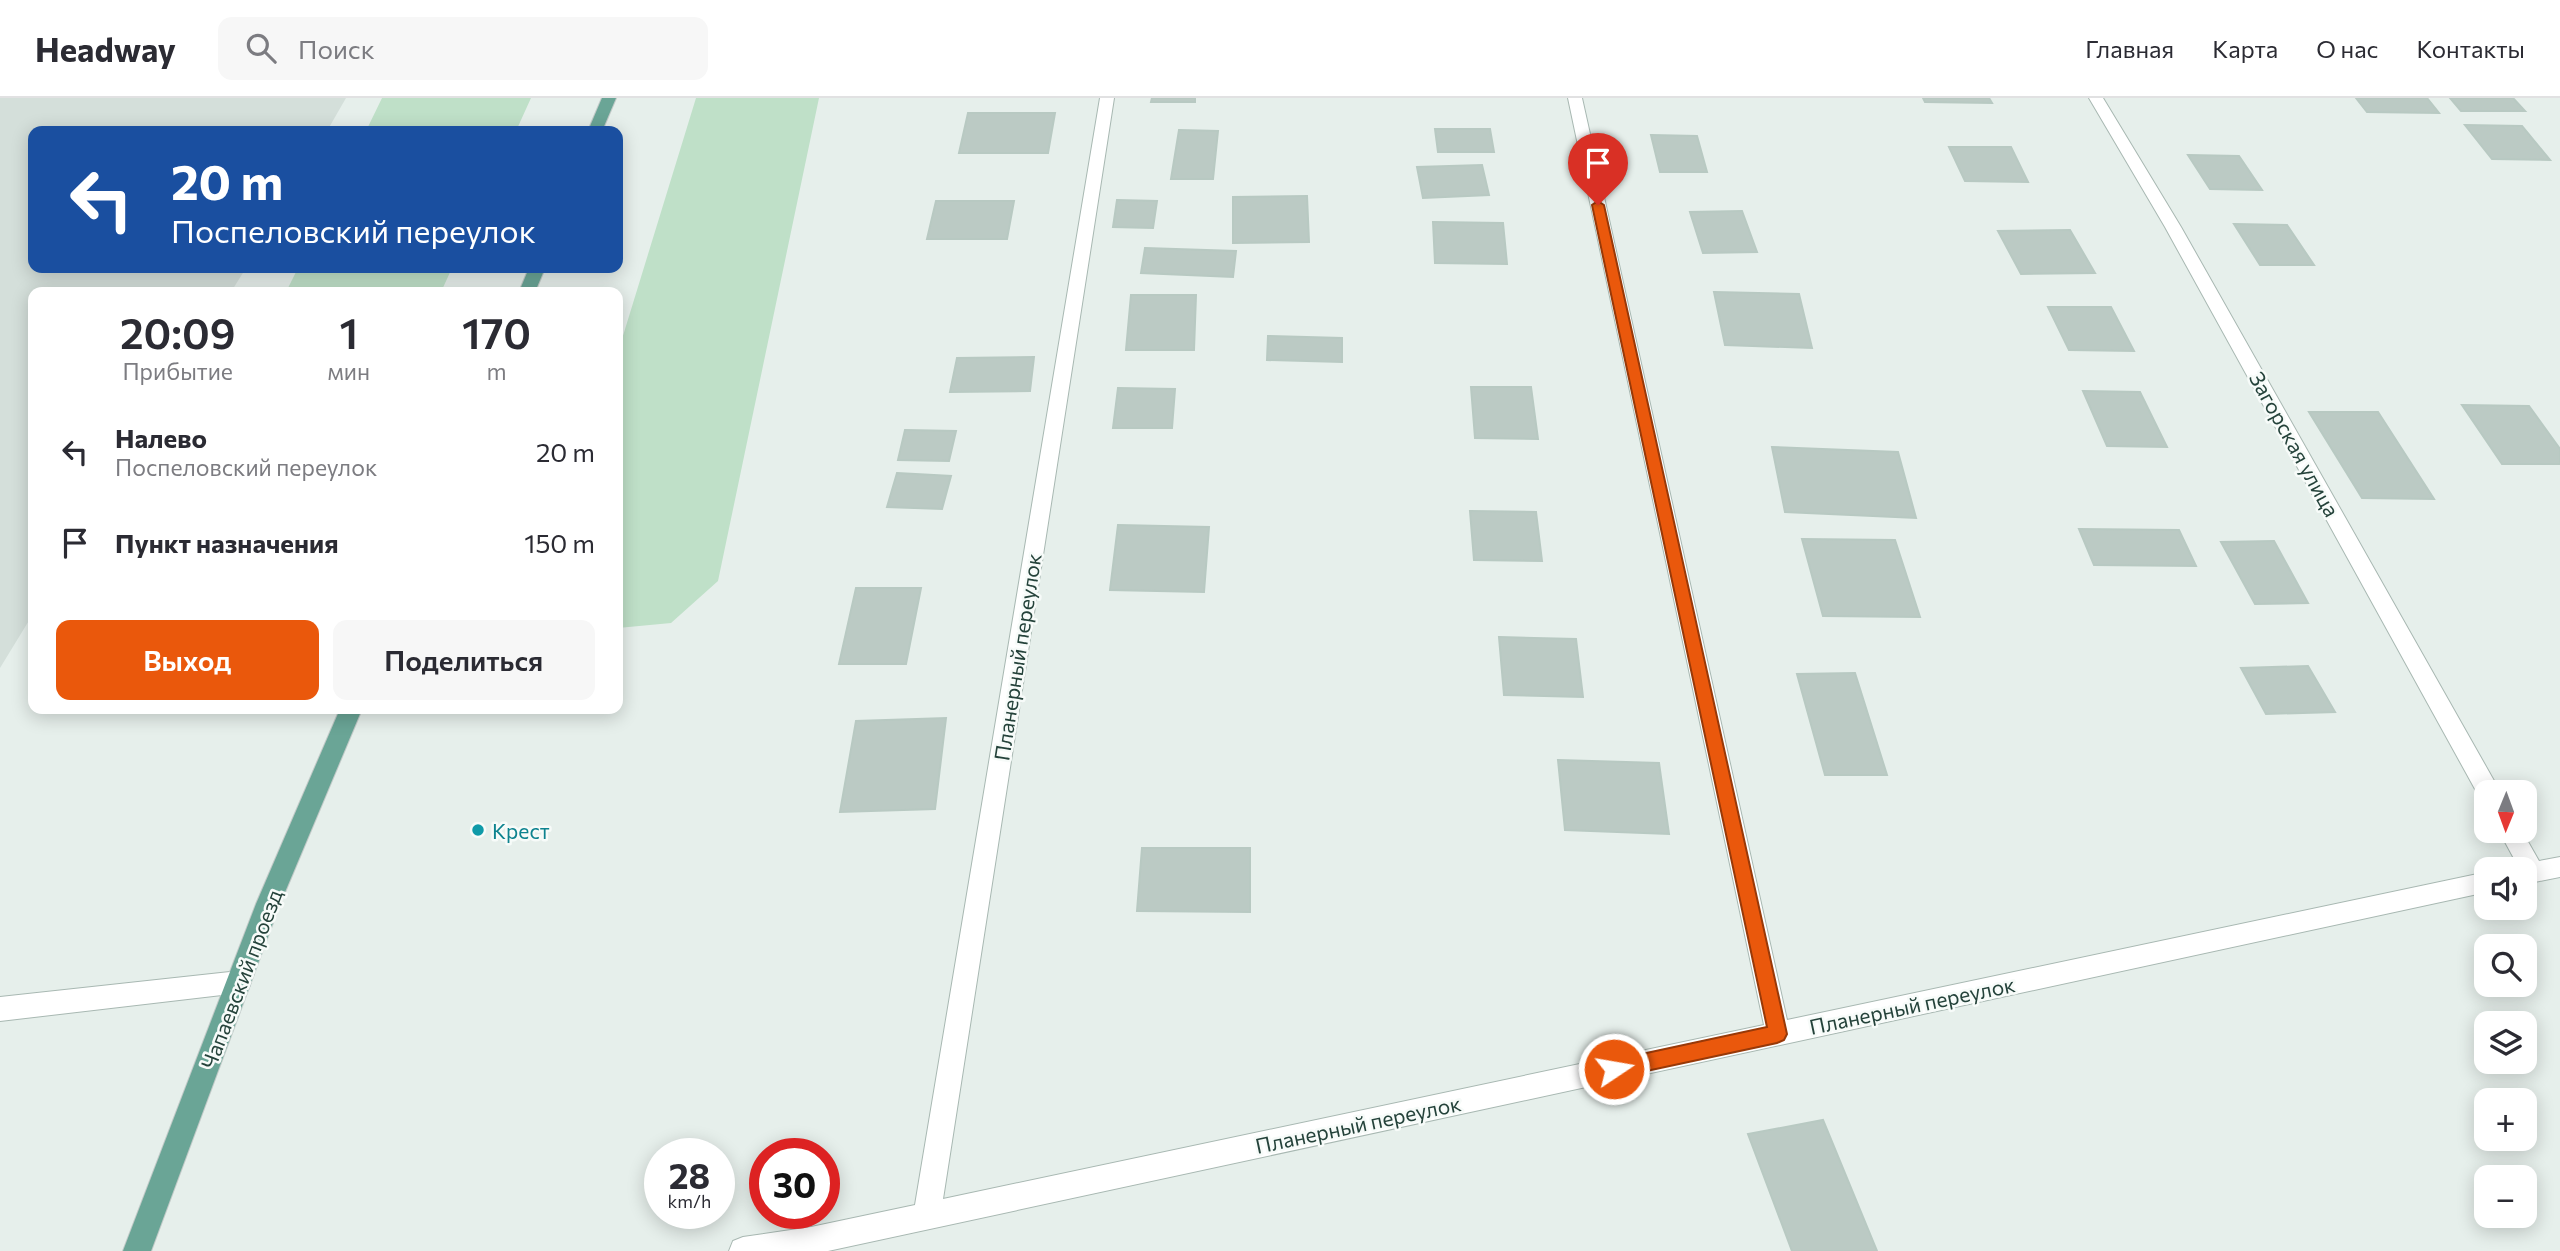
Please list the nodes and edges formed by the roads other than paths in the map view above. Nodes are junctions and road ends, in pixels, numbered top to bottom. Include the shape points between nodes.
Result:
1 (609, 98) edge
2 (1107, 98) edge
3 (1575, 98) edge
4 (2096, 98) edge
5 (597, 126) edge
6 (349, 714) edge
7 (2482, 780) edge
8 (2560, 867) edge
9 (2537, 871) edge
10 (2474, 885) edge
11 (239, 982) junction
12 (0, 1009) edge
13 (1777, 1034) junction
14 (927, 1216) junction
15 (818, 1246) edge
16 (137, 1251) edge
17 (743, 1251) edge

1 - 5 main road
2 - 14 street, Планерный переулок
3 - 13 street
4 - 7 street, Загорская улица via 2173,227
6 - 11 main road, Чапаевский проезд
8 - 9 street
10 - 13 street, Планерный переулок
11 - 12 street
11 - 16 main road, Чапаевский проезд
13 - 14 street, Планерный переулок
14 - 15 street, Планерный переулок
15 - 17 street, Планерный переулок

